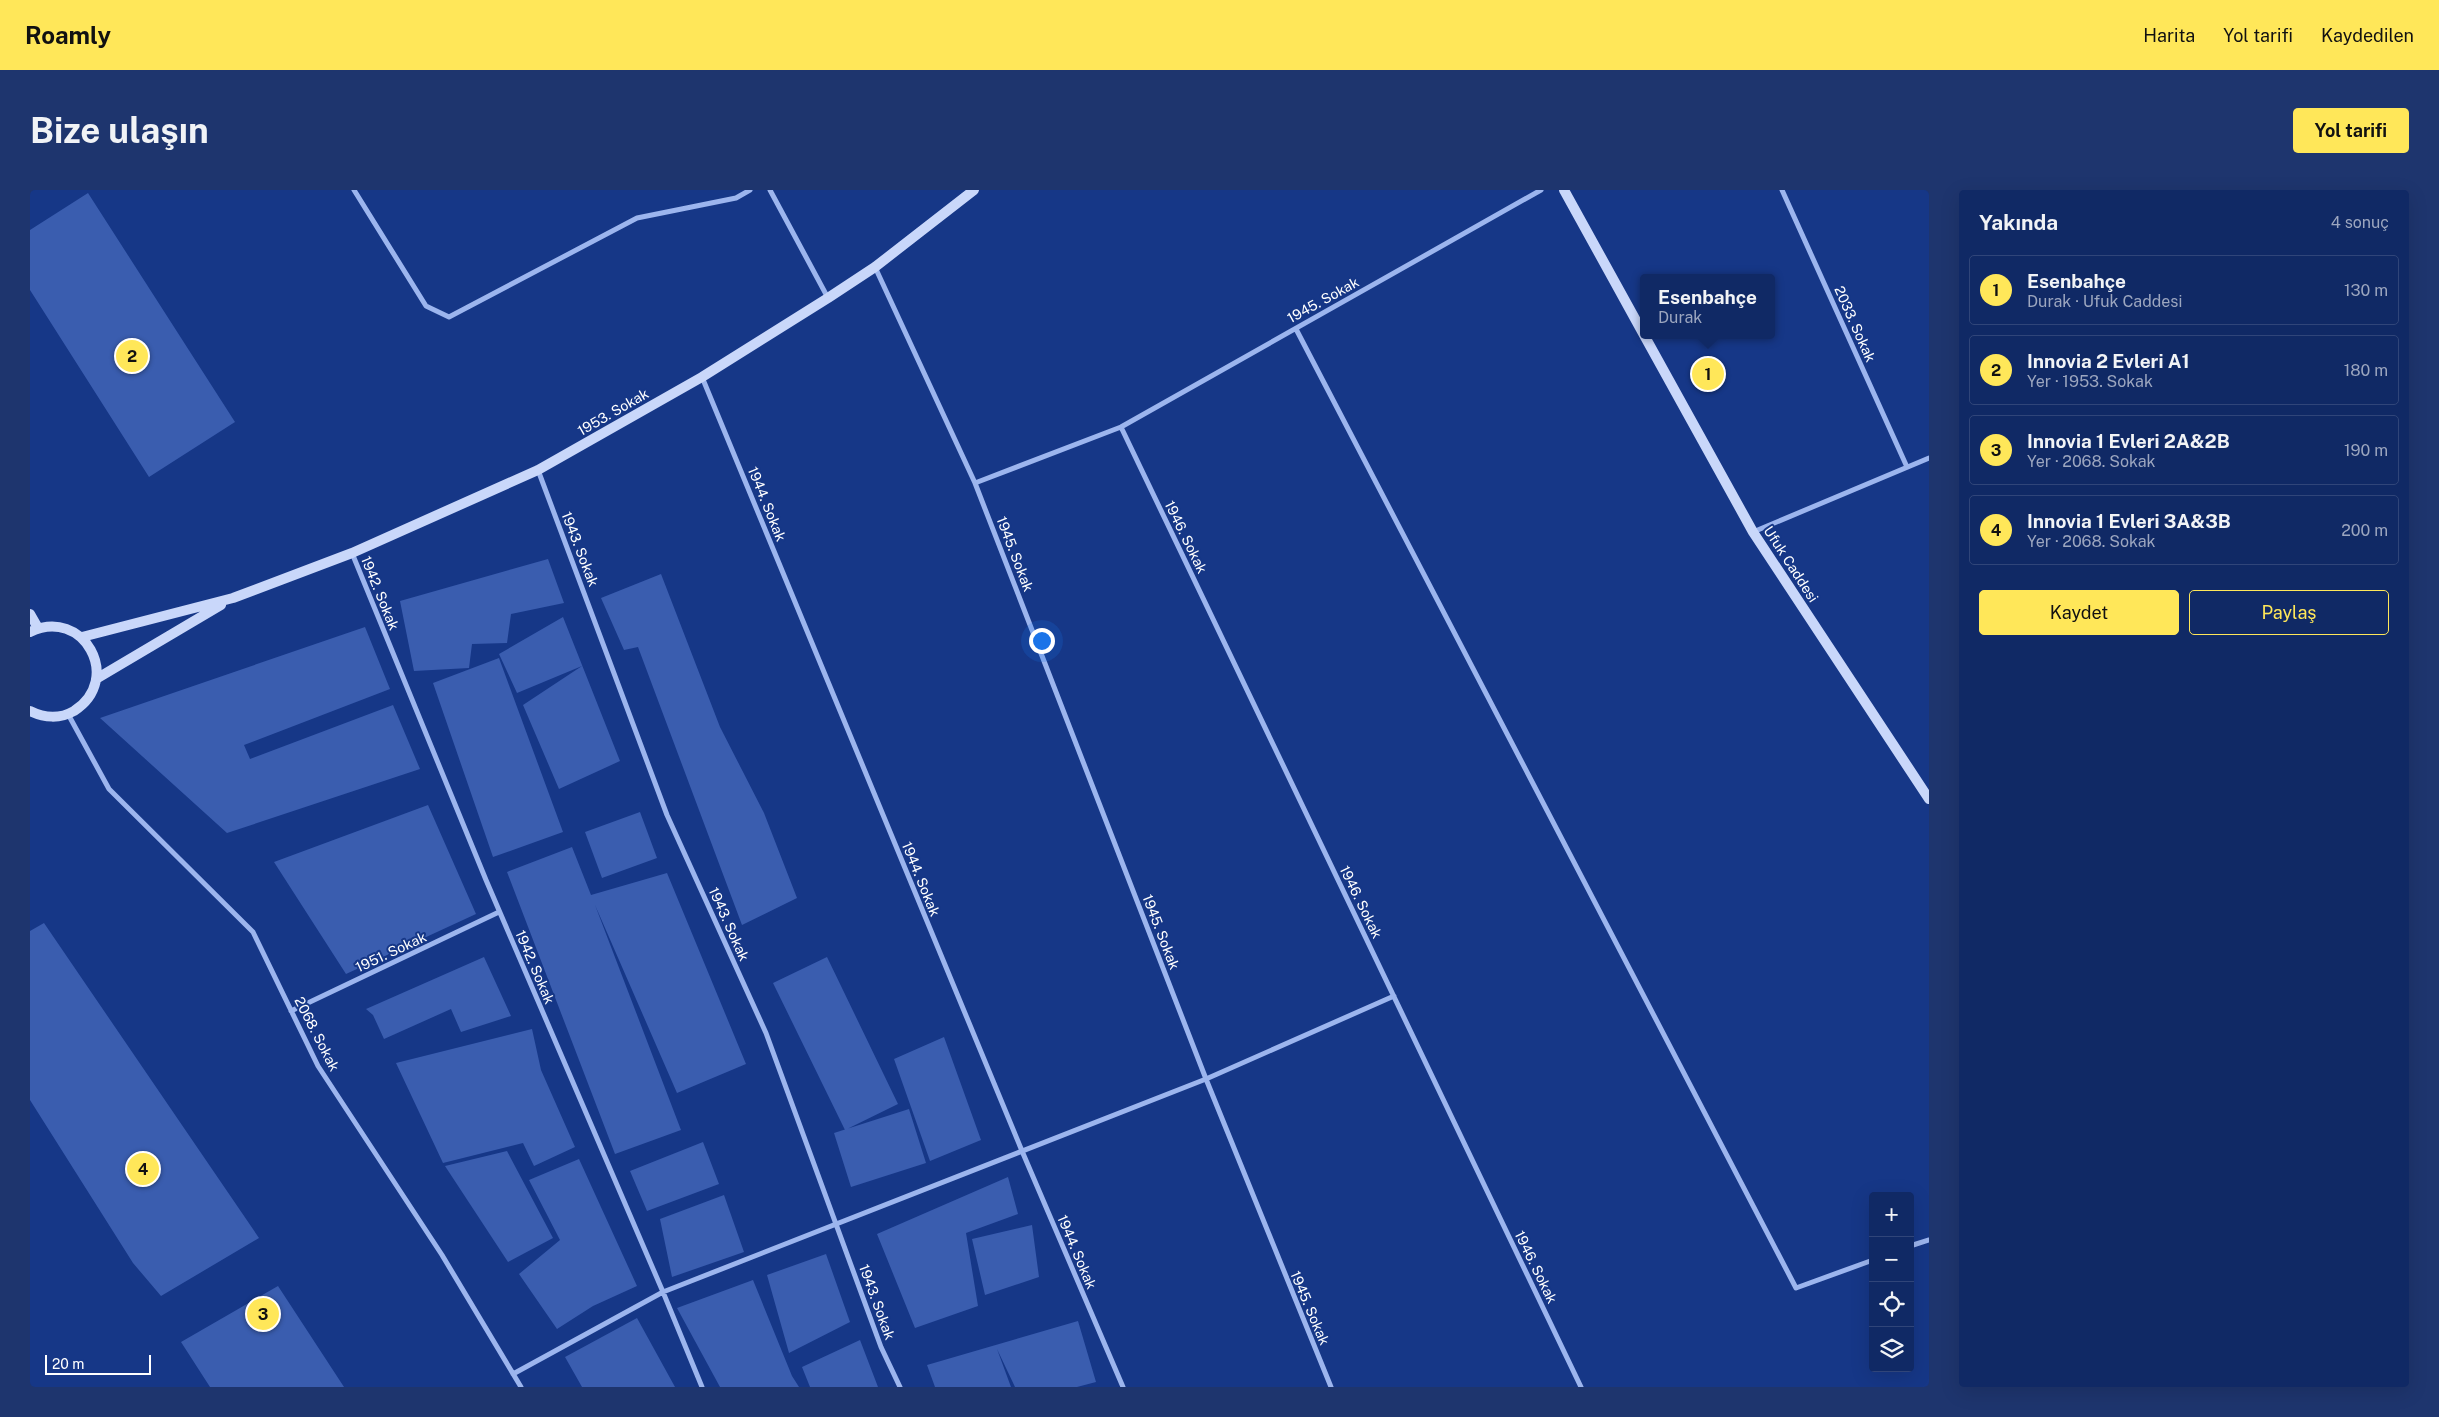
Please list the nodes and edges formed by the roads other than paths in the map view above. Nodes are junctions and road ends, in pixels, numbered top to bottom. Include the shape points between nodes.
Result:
1 (354, 190) edge
2 (750, 190) edge
3 (770, 190) edge
4 (974, 190) edge
5 (1541, 190) edge
6 (1564, 190) edge
7 (1782, 190) edge
8 (875, 267) junction
9 (828, 298) junction
10 (1640, 328) edge
11 (1296, 329) junction
12 (1646, 339) edge
13 (702, 377) junction
14 (1121, 426) junction
15 (1929, 458) edge
16 (1907, 467) junction
17 (538, 470) junction
18 (975, 483) junction
19 (1753, 532) junction
20 (352, 553) junction
21 (233, 598) junction
22 (30, 614) edge
23 (34, 630) edge
24 (82, 637) junction
25 (96, 679) junction
26 (30, 711) edge
27 (68, 714) junction
28 (1929, 799) edge
29 (499, 912) junction
30 (1394, 996) junction
31 (292, 1011) junction
32 (1206, 1079) junction
33 (1022, 1151) junction
34 (836, 1225) junction
35 (1929, 1240) edge
36 (1914, 1245) edge
37 (1869, 1261) edge
38 (664, 1292) junction
39 (513, 1374) junction
40 (521, 1387) edge
41 (702, 1387) edge
42 (900, 1387) edge
43 (1123, 1387) edge
44 (1331, 1387) edge
45 (1581, 1387) edge

1 - 2 street via 426,306 449,317 637,218 736,198
3 - 9 street
4 - 8 main road, 1953. Sokak
5 - 11 street, 1945. Sokak
6 - 10 main road, Ufuk Caddesi
7 - 16 street, 2033. Sokak
8 - 9 main road, 1953. Sokak
8 - 18 street, 1945. Sokak
9 - 13 main road, 1953. Sokak
11 - 14 street, 1945. Sokak
11 - 37 street via 1796,1288
12 - 19 main road, Ufuk Caddesi
13 - 17 main road, 1953. Sokak
13 - 33 street, 1944. Sokak
14 - 18 street, 1945. Sokak
14 - 30 street, 1946. Sokak
15 - 16 street
16 - 19 street
17 - 20 main road, 1953. Sokak
17 - 34 street, 1943. Sokak via 668,815 766,1033
18 - 32 street, 1945. Sokak
19 - 28 main road, Ufuk Caddesi
20 - 21 main road, 1953. Sokak
20 - 29 street, 1942. Sokak
21 - 24 main road
21 - 25 main road
22 - 23 main road
23 - 24 main road via 54,626
24 - 25 main road via 96,664
25 - 27 main road via 91,694
26 - 27 main road via 53,717
27 - 31 street, 2068. Sokak via 109,789 253,932
29 - 31 street, 1951. Sokak
29 - 38 street, 1942. Sokak
30 - 32 street
30 - 45 street, 1946. Sokak
31 - 39 street, 2068. Sokak via 318,1066 442,1255
32 - 33 street
32 - 44 street, 1945. Sokak
33 - 34 street
33 - 43 street, 1944. Sokak
34 - 38 street
34 - 42 street, 1943. Sokak via 881,1347
35 - 36 street
38 - 39 street
38 - 41 street, 1942. Sokak
39 - 40 street, 2068. Sokak

